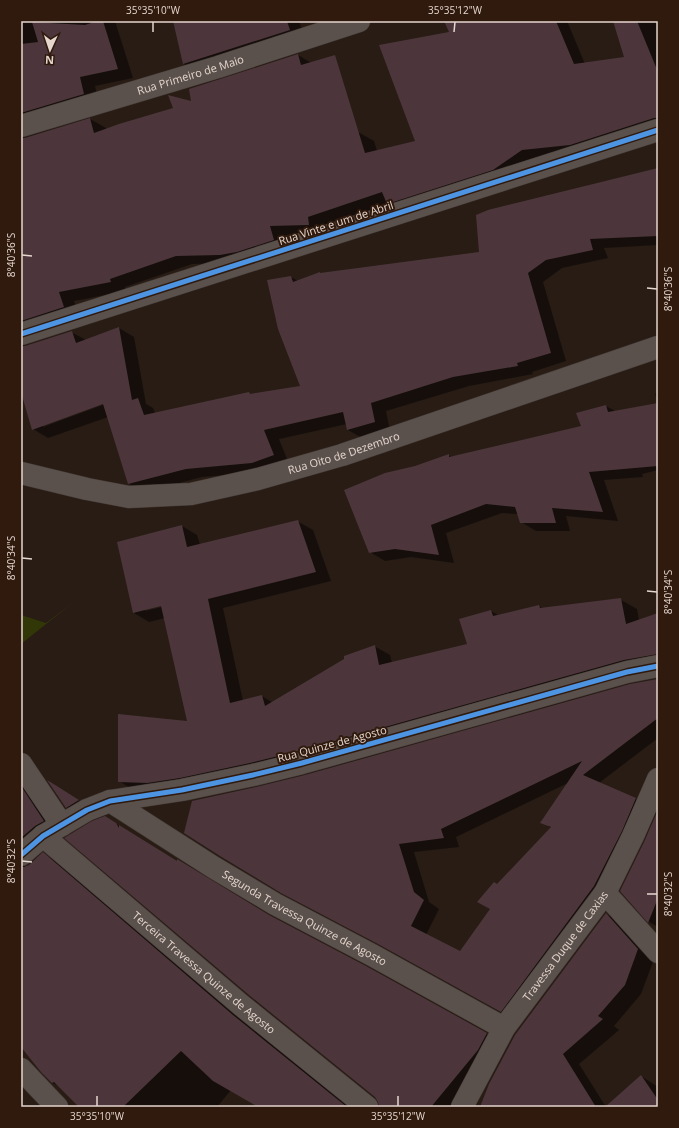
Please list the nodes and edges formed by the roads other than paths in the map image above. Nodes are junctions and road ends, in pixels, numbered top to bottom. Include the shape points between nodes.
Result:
1 (359, 21) edge
2 (21, 126) edge
3 (658, 130) edge
4 (21, 334) edge
5 (658, 347) edge
6 (21, 473) edge
7 (658, 666) edge
8 (21, 764) edge
9 (658, 779) edge
10 (110, 801) junction
11 (62, 825) junction
12 (43, 836) junction
13 (21, 855) edge
14 (605, 893) junction
15 (658, 952) edge
16 (504, 1028) junction
17 (21, 1069) edge
18 (57, 1107) edge
19 (367, 1107) edge
20 (462, 1107) edge

1 - 2 street, Rua Primeiro de Maio via 218,67
3 - 4 street, Rua Vinte e um de Abril
5 - 6 street, Rua Oito de Dezembro via 342,455 258,479 191,494 129,497
7 - 10 street, Rua Quinze de Agosto via 627,672 302,763 182,790
8 - 11 street
9 - 14 street, Travessa Duque de Caxias
10 - 11 street, Rua Quinze de Agosto via 87,810
10 - 16 street, Segunda Travessa Quinze de Agosto via 275,904
11 - 12 street, Rua Quinze de Agosto
12 - 13 street, Rua Quinze de Agosto
12 - 19 street, Terceira Travessa Quinze de Agosto via 241,1005
14 - 15 street
14 - 16 street, Travessa Duque de Caxias
16 - 20 street, Travessa Duque de Caxias
17 - 18 street

